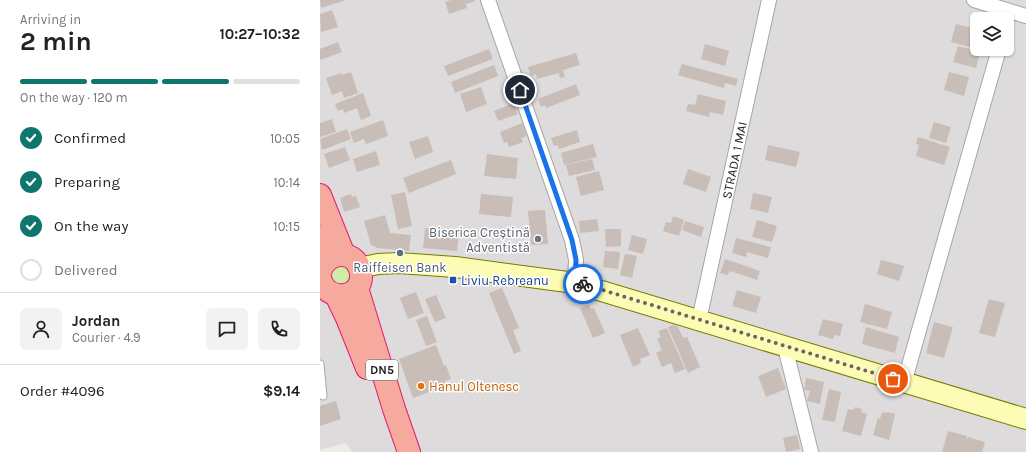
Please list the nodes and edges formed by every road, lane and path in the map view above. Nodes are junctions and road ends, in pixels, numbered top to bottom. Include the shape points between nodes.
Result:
1 (488, 0) edge
2 (769, 0) edge
3 (974, 0) edge
4 (1000, 12) edge
5 (1014, 16) edge
6 (1026, 16) edge
7 (997, 56) edge
8 (320, 195) edge
9 (320, 237) edge
10 (337, 270) edge
11 (575, 283) junction
12 (699, 320) junction
13 (785, 347) junction
14 (320, 364) edge
15 (904, 383) junction
16 (323, 396) dead end
17 (1026, 419) edge
18 (397, 452) edge
19 (409, 452) edge
20 (811, 452) edge

1 - 11 street via 572,240 576,260
2 - 12 street, STRADA 1 MAI
3 - 4 street
5 - 6 street
7 - 15 street
8 - 10 highway, DN5
9 - 10 highway, DN5
10 - 11 main road via 399,263 454,267
10 - 18 highway, DN5 via 347,294 336,295 361,350
10 - 19 highway, DN5
11 - 12 main road
12 - 13 main road
13 - 15 main road
13 - 20 street
14 - 16 lane
15 - 17 main road

